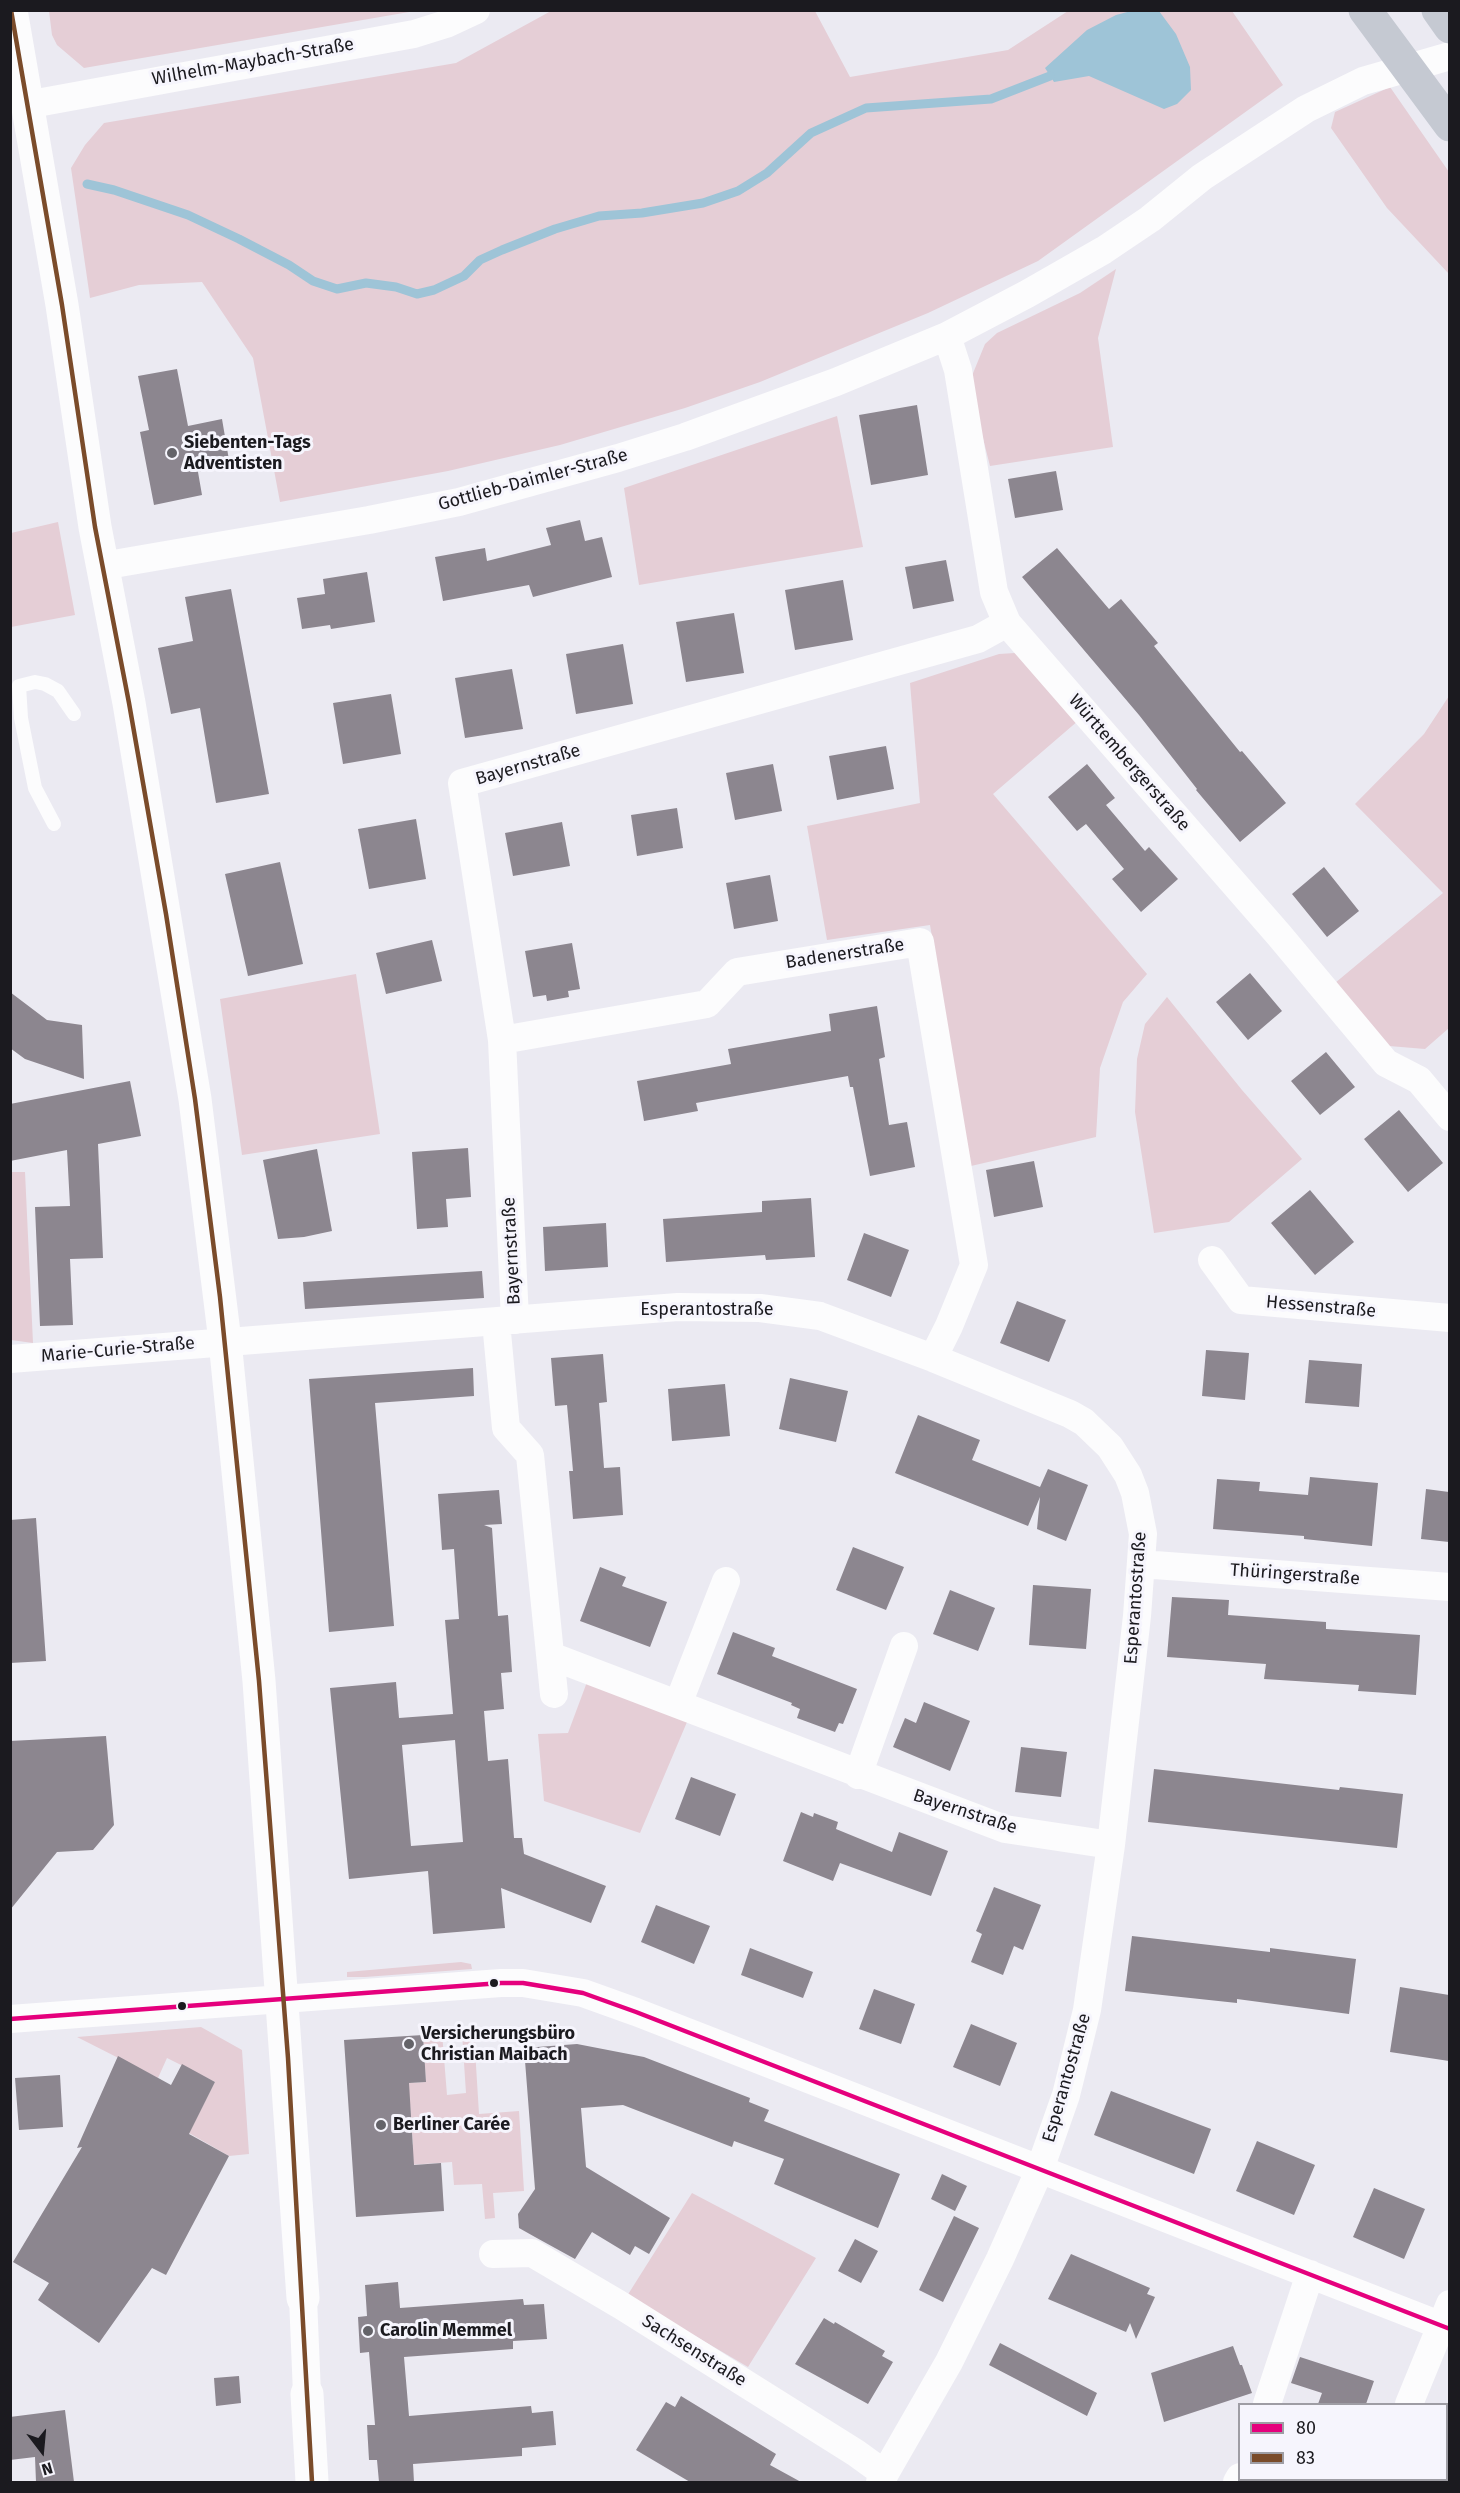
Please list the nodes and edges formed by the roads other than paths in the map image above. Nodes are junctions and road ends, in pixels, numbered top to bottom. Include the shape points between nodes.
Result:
1 (11, 10) edge
2 (477, 10) edge
3 (1365, 10) edge
4 (1438, 10) edge
5 (1449, 27) edge
6 (1449, 56) edge
7 (26, 105) junction
8 (1449, 125) edge
9 (947, 336) junction
10 (102, 566) junction
11 (1007, 623) junction
12 (74, 714) dead end
13 (54, 824) dead end
14 (502, 1040) junction
15 (1449, 1117) edge
16 (1212, 1260) dead end
17 (1449, 1318) edge
18 (506, 1321) junction
19 (225, 1341) junction
20 (933, 1358) junction
21 (10, 1359) edge
22 (1141, 1564) junction
23 (726, 1581) dead end
24 (1449, 1587) edge
25 (904, 1646) dead end
26 (551, 1656) junction
27 (554, 1694) dead end
28 (678, 1704) junction
29 (858, 1775) junction
30 (1111, 1845) junction
31 (283, 2000) junction
32 (10, 2019) edge
33 (1040, 2169) junction
34 (494, 2254) dead end
35 (1310, 2274) junction
36 (303, 2298) joint
37 (1447, 2319) edge
38 (307, 2394) joint
39 (1267, 2403) edge
40 (1409, 2403) edge
41 (882, 2479) edge
42 (312, 2482) edge

1 - 7 street
2 - 7 street, Wilhelm-Maybach-Straße via 414,34
3 - 8 highway
4 - 5 highway
6 - 9 street, Gottlieb-Daimler-Straße via 1364,81 1306,109 1210,171 1104,250
7 - 10 street via 61,295
9 - 10 street, Gottlieb-Daimler-Straße via 762,410 555,476 459,502 369,520
9 - 11 street, Württembergerstraße via 958,370 994,592
10 - 19 street via 192,1076
11 - 14 street, Bayernstraße via 978,639 462,783
11 - 15 street, Württembergerstraße via 1386,1063 1419,1080
12 - 13 lane via 58,691 45,684 19,686 35,788
14 - 18 street, Bayernstraße
14 - 20 street, Badenerstraße via 707,1004 737,972 920,942 974,1265
16 - 17 street, Hessenstraße via 1241,1300
18 - 19 street, Esperantostraße
18 - 20 street, Esperantostraße via 678,1307 760,1308 820,1316
18 - 26 street, Bayernstraße via 506,1428 530,1455
19 - 21 street, Marie-Curie-Straße
19 - 31 street via 259,1681
20 - 22 street, Esperantostraße via 1070,1414 1110,1447 1128,1475 1140,1514
22 - 24 street, Thüringerstraße
22 - 30 street, Esperantostraße
23 - 28 street
25 - 29 street
26 - 27 street, Bayernstraße
26 - 28 street, Bayernstraße
28 - 29 street, Bayernstraße
29 - 30 street, Bayernstraße via 1005,1829
30 - 33 street, Esperantostraße via 1088,2010 1066,2095
31 - 32 street
31 - 33 street via 501,1983 583,1994
31 - 36 street
33 - 35 street
33 - 41 street, Esperantostraße via 949,2362
34 - 41 street, Sachsenstraße via 532,2253 856,2452
35 - 37 street
35 - 39 street
36 - 38 street
37 - 40 street
38 - 42 street

